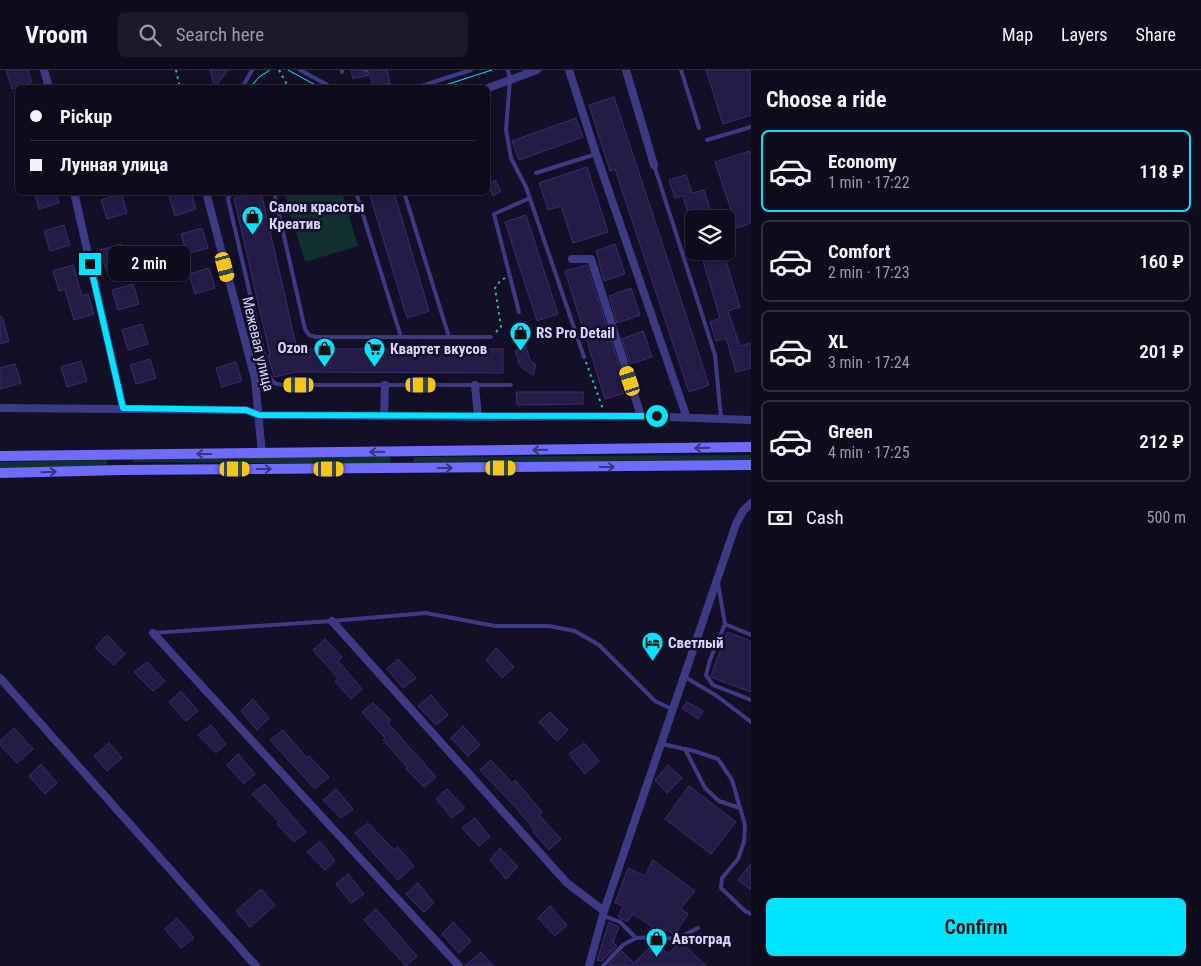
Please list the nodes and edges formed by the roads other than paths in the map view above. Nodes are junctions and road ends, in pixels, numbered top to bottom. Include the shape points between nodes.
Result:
1 (44, 70) edge
2 (252, 70) edge
3 (300, 70) edge
4 (471, 70) edge
5 (508, 70) edge
6 (537, 70) edge
7 (569, 70) edge
8 (626, 70) edge
9 (681, 70) edge
10 (510, 79) junction
11 (48, 85) edge
12 (244, 85) edge
13 (328, 85) edge
14 (424, 85) edge
15 (490, 88) edge
16 (699, 128) dead end
17 (751, 128) edge
18 (707, 140) dead end
19 (596, 154) junction
20 (654, 165) joint
21 (536, 173) dead end
22 (75, 195) edge
23 (207, 195) edge
24 (230, 195) edge
25 (275, 195) edge
26 (357, 195) edge
27 (405, 195) edge
28 (530, 198) junction
29 (572, 259) dead end
30 (519, 312) dead end
31 (401, 337) junction
32 (449, 337) junction
33 (491, 337) road end
34 (584, 356) road end
35 (385, 385) junction
36 (475, 385) junction
37 (511, 385) dead end
38 (0, 408) edge
39 (123, 408) junction
40 (259, 415) junction
41 (384, 416) junction
42 (641, 416) junction
43 (478, 417) junction
44 (687, 418) junction
45 (722, 420) junction
46 (751, 420) edge
47 (751, 447) edge
48 (404, 451) junction
49 (262, 454) junction
50 (122, 455) junction
51 (0, 456) edge
52 (751, 466) edge
53 (405, 468) junction
54 (122, 470) junction
55 (0, 473) edge
56 (751, 503) edge
57 (717, 581) junction
58 (332, 621) junction
59 (725, 624) junction
60 (153, 632) joint
61 (751, 635) edge
62 (685, 677) junction
63 (0, 678) edge
64 (751, 700) edge
65 (674, 709) junction
66 (751, 722) edge
67 (662, 744) junction
68 (684, 749) junction
69 (740, 808) junction
70 (745, 828) junction
71 (751, 830) edge
72 (604, 913) junction
73 (751, 914) edge
74 (698, 928) dead end
75 (636, 938) junction
76 (256, 966) edge
77 (459, 966) edge
78 (589, 966) edge
79 (603, 966) edge

1 - 11 street
2 - 12 lane
3 - 13 lane
4 - 14 lane
5 - 10 lane
6 - 10 street
7 - 19 street
8 - 20 street
9 - 16 lane
10 - 15 street
10 - 28 lane via 506,130 511,158
17 - 18 lane
19 - 21 lane
19 - 44 street
20 - 45 lane via 715,355
22 - 39 street
23 - 40 street, Межевая улица via 255,380
24 - 35 lane via 271,381 282,385
25 - 31 lane via 306,333 312,337
26 - 31 lane
27 - 32 lane
28 - 30 lane via 494,214
28 - 34 lane
29 - 42 street via 590,259
31 - 32 lane
32 - 33 lane
35 - 36 lane
35 - 41 street
36 - 37 lane
36 - 43 street
38 - 39 street
39 - 40 street via 246,410
40 - 41 street
40 - 49 street, Межевая улица
41 - 43 street
42 - 43 street
42 - 44 street
44 - 45 street
45 - 46 street
47 -> 48 main road
48 -> 49 main road
48 - 53 main road via 409,460
49 -> 50 main road
50 - 51 main road
50 - 54 main road
53 -> 52 main road
54 -> 53 main road
55 -> 54 main road
56 - 57 street via 736,524
57 - 59 lane
57 - 62 street
58 - 60 lane
58 - 65 lane via 426,613 496,626 549,626 575,630 599,646 655,701
58 - 72 street via 567,883
59 - 61 lane
59 - 64 lane via 706,675 713,684
60 - 77 street
62 - 65 street
62 - 66 lane
63 - 76 street
65 - 67 street
67 - 68 lane
67 - 72 street
68 - 69 lane via 705,788 719,800
68 - 69 lane via 718,759 732,780
69 - 70 lane
70 - 71 lane
70 - 73 lane via 738,859 722,878 720,888
72 - 75 lane via 620,922
72 - 78 street
74 - 75 lane via 676,939
75 - 79 lane via 623,945

